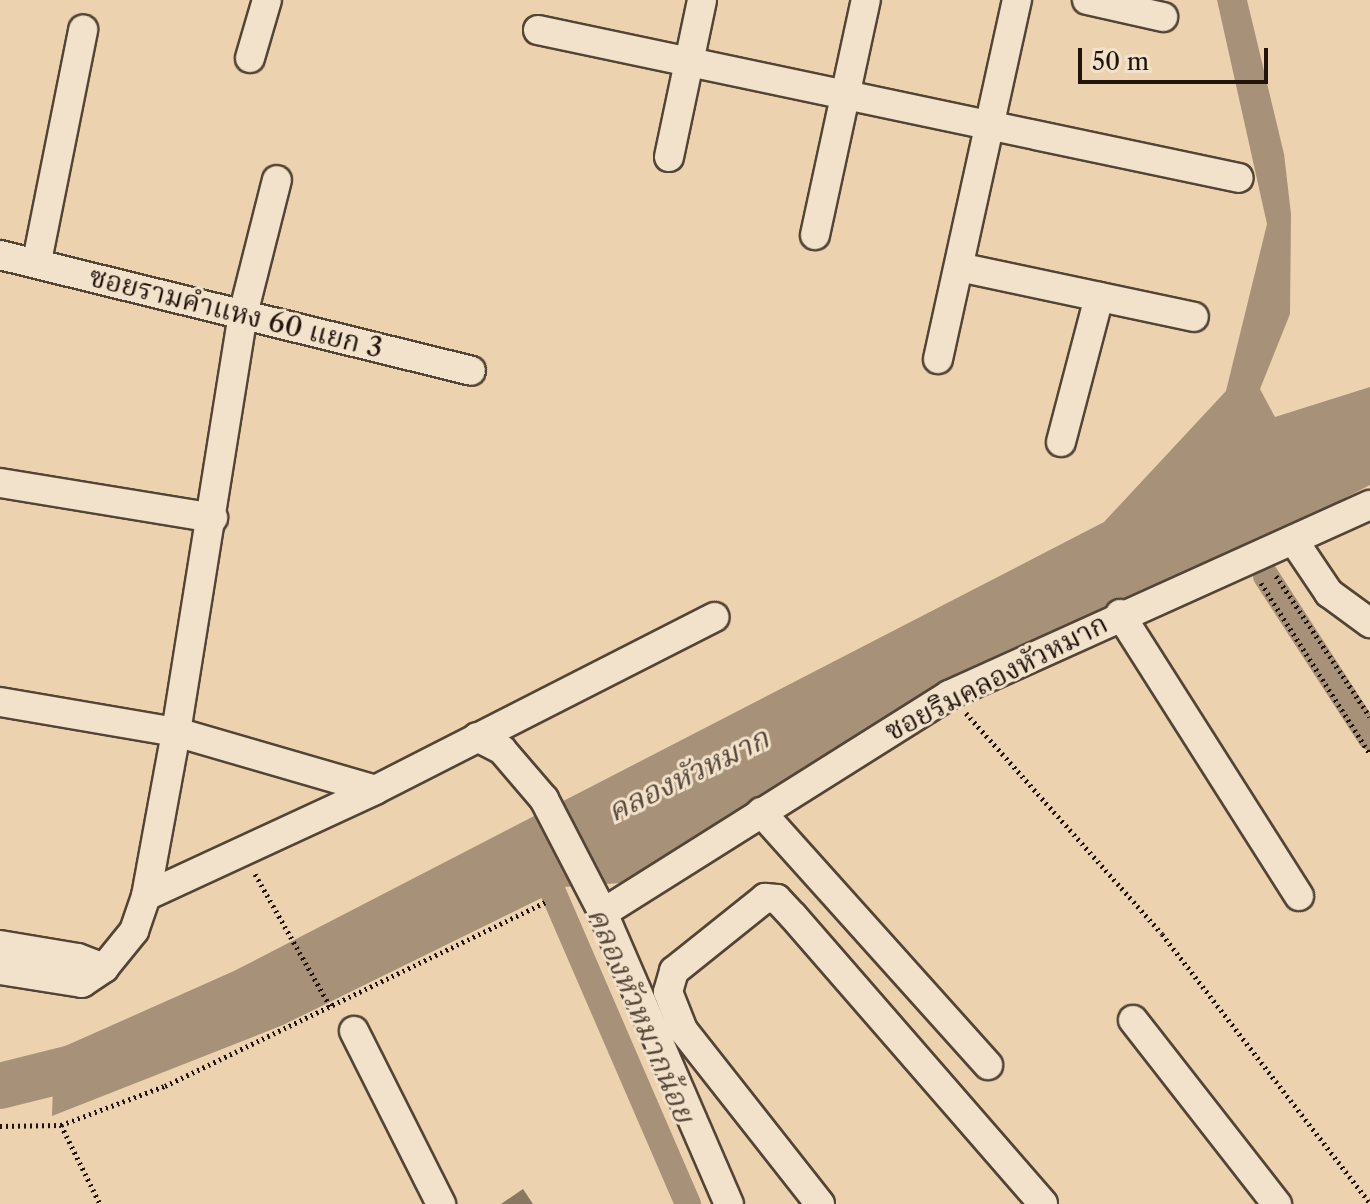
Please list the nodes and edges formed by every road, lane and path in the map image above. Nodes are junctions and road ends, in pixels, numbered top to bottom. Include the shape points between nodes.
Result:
1 (267, 0) edge
2 (702, 0) edge
3 (866, 0) edge
4 (1017, 0) edge
5 (1087, 0) edge
6 (1163, 17) dead end
7 (83, 30) dead end
8 (538, 30) dead end
9 (250, 58) dead end
10 (690, 62) junction
11 (847, 95) junction
12 (991, 125) junction
13 (669, 157) dead end
14 (1239, 178) dead end
15 (277, 180) dead end
16 (815, 235) dead end
17 (0, 255) edge
18 (37, 261) junction
19 (959, 267) junction
20 (1099, 297) junction
21 (243, 314) junction
22 (1194, 317) dead end
23 (938, 359) dead end
24 (471, 371) dead end
25 (1061, 442) dead end
26 (0, 483) edge
27 (1370, 505) edge
28 (213, 518) junction
29 (1294, 541) junction
30 (1254, 559) junction
31 (1120, 614) junction
32 (714, 617) dead end
33 (1370, 623) edge
34 (949, 695) junction
35 (0, 702) edge
36 (1370, 717) edge
37 (176, 732) junction
38 (477, 737) junction
39 (1370, 754) edge
40 (375, 790) junction
41 (761, 812) junction
42 (242, 848) junction
43 (146, 896) junction
44 (1299, 896) dead end
45 (548, 901) dead end
46 (598, 905) junction
47 (0, 945) edge
48 (104, 968) junction
49 (0, 970) edge
50 (329, 1004) dead end
51 (1133, 1020) dead end
52 (354, 1031) dead end
53 (988, 1065) dead end
54 (61, 1125) junction
55 (0, 1126) edge
56 (1370, 1203) edge
57 (100, 1204) edge
58 (441, 1204) edge
59 (729, 1204) edge
60 (820, 1204) edge
61 (1043, 1204) edge
62 (1277, 1204) edge

1 - 9 street
2 - 10 street
3 - 11 street
4 - 12 street
5 - 6 street
7 - 18 street
8 - 10 street
10 - 11 street
10 - 13 street
11 - 12 street
11 - 16 street
12 - 14 street
12 - 19 street
15 - 21 street
17 - 18 street, ซอยรามคำแหง 60 แยก 3
18 - 21 street, ซอยรามคำแหง 60 แยก 3
19 - 20 street
19 - 23 street
20 - 22 street
20 - 25 street
21 - 24 street, ซอยรามคำแหง 60 แยก 3
21 - 28 street
26 - 28 street
27 - 29 street, ซอยริมคลองหัวหมาก
28 - 37 street
29 - 30 street, ซอยริมคลองหัวหมาก
29 - 33 street via 1329,593
30 - 31 street, ซอยริมคลองหัวหมาก
30 - 36 path
30 - 39 path
31 - 34 street, ซอยริมคลองหัวหมาก
31 - 44 street
32 - 38 street
34 - 41 street, ซอยริมคลองหัวหมาก
34 - 56 path via 1162,934
35 - 37 street
37 - 40 street
37 - 43 street
38 - 40 street
38 - 46 street via 502,750 544,799
40 - 42 street
41 - 46 street, ซอยริมคลองหัวหมาก
41 - 53 street
42 - 43 street
42 - 50 path
43 - 48 street via 134,931
45 - 54 path via 165,1086
46 - 59 street
47 - 48 street via 78,958
48 - 49 street via 82,983
51 - 62 street
52 - 58 street
54 - 55 path
54 - 57 path
60 - 61 street via 683,1030 668,992 674,971 765,898 777,899 793,916

